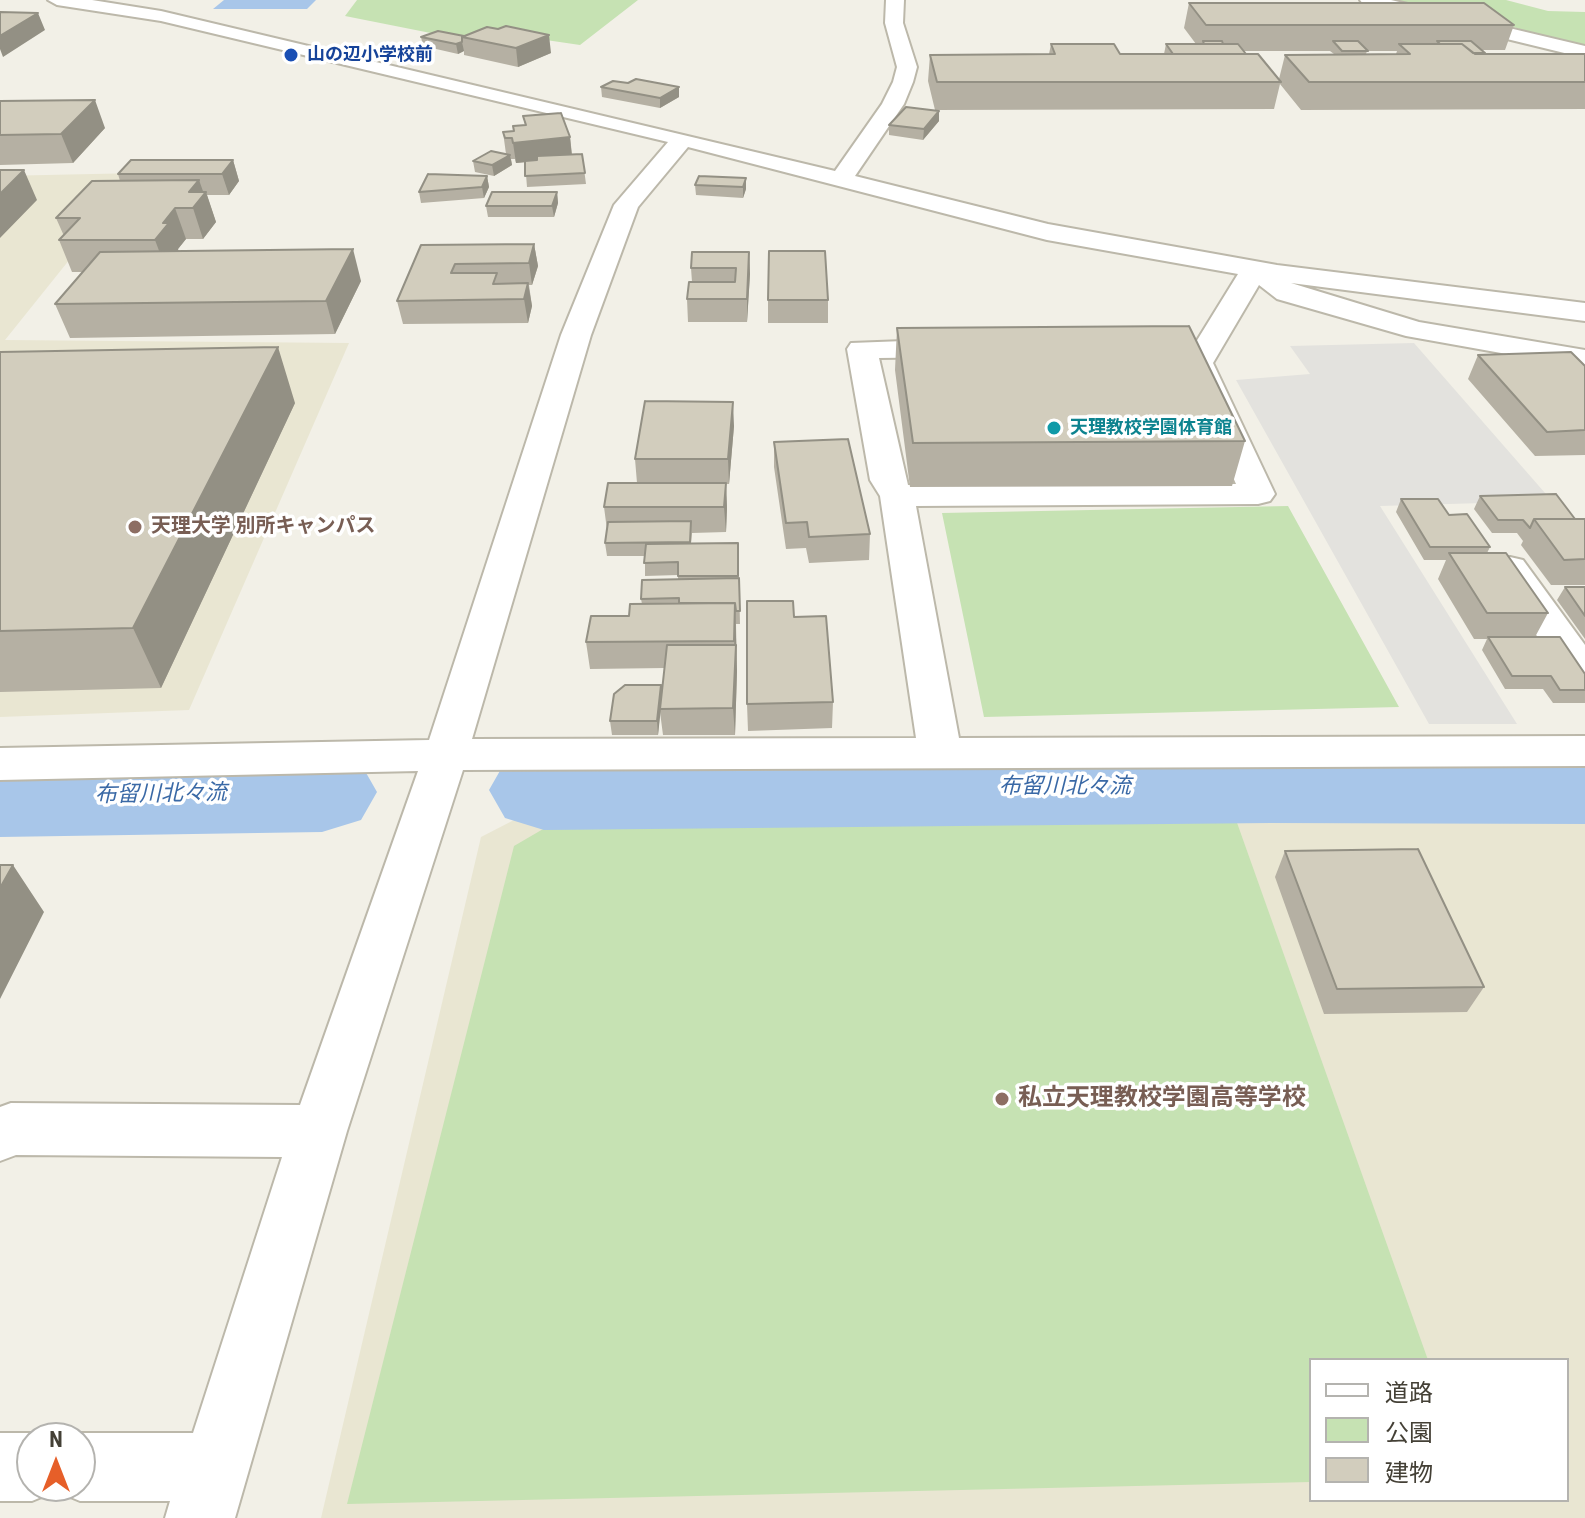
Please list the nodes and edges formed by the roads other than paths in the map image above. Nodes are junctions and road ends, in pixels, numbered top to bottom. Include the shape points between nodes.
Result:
1 (57, 0) edge
2 (895, 0) edge
3 (1369, 0) edge
4 (1585, 52) edge
5 (683, 139) junction
6 (842, 178) junction
7 (1255, 269) junction
8 (1585, 312) edge
9 (989, 347) edge
10 (1585, 359) edge
11 (897, 496) junction
12 (1504, 559) edge
13 (1585, 675) edge
14 (1585, 751) edge
15 (940, 753) junction
16 (0, 764) edge
17 (442, 766) junction
18 (319, 1131) junction
19 (0, 1135) edge
20 (96, 1470) edge
21 (208, 1492) edge

1 - 5 street via 161,16
2 - 6 street via 894,23 907,67 903,82
3 - 4 street
5 - 6 street
5 - 17 street via 626,205 592,292
6 - 7 street via 1047,232
7 - 8 street
7 - 10 street via 1287,293 1416,330
7 - 11 street via 1195,345 1198,363 1258,494
9 - 11 street via 862,349 887,480
11 - 15 street
12 - 13 street
14 - 15 street
15 - 17 street
16 - 17 street
17 - 18 street
18 - 19 street via 11,1129
18 - 21 street
20 - 21 street

